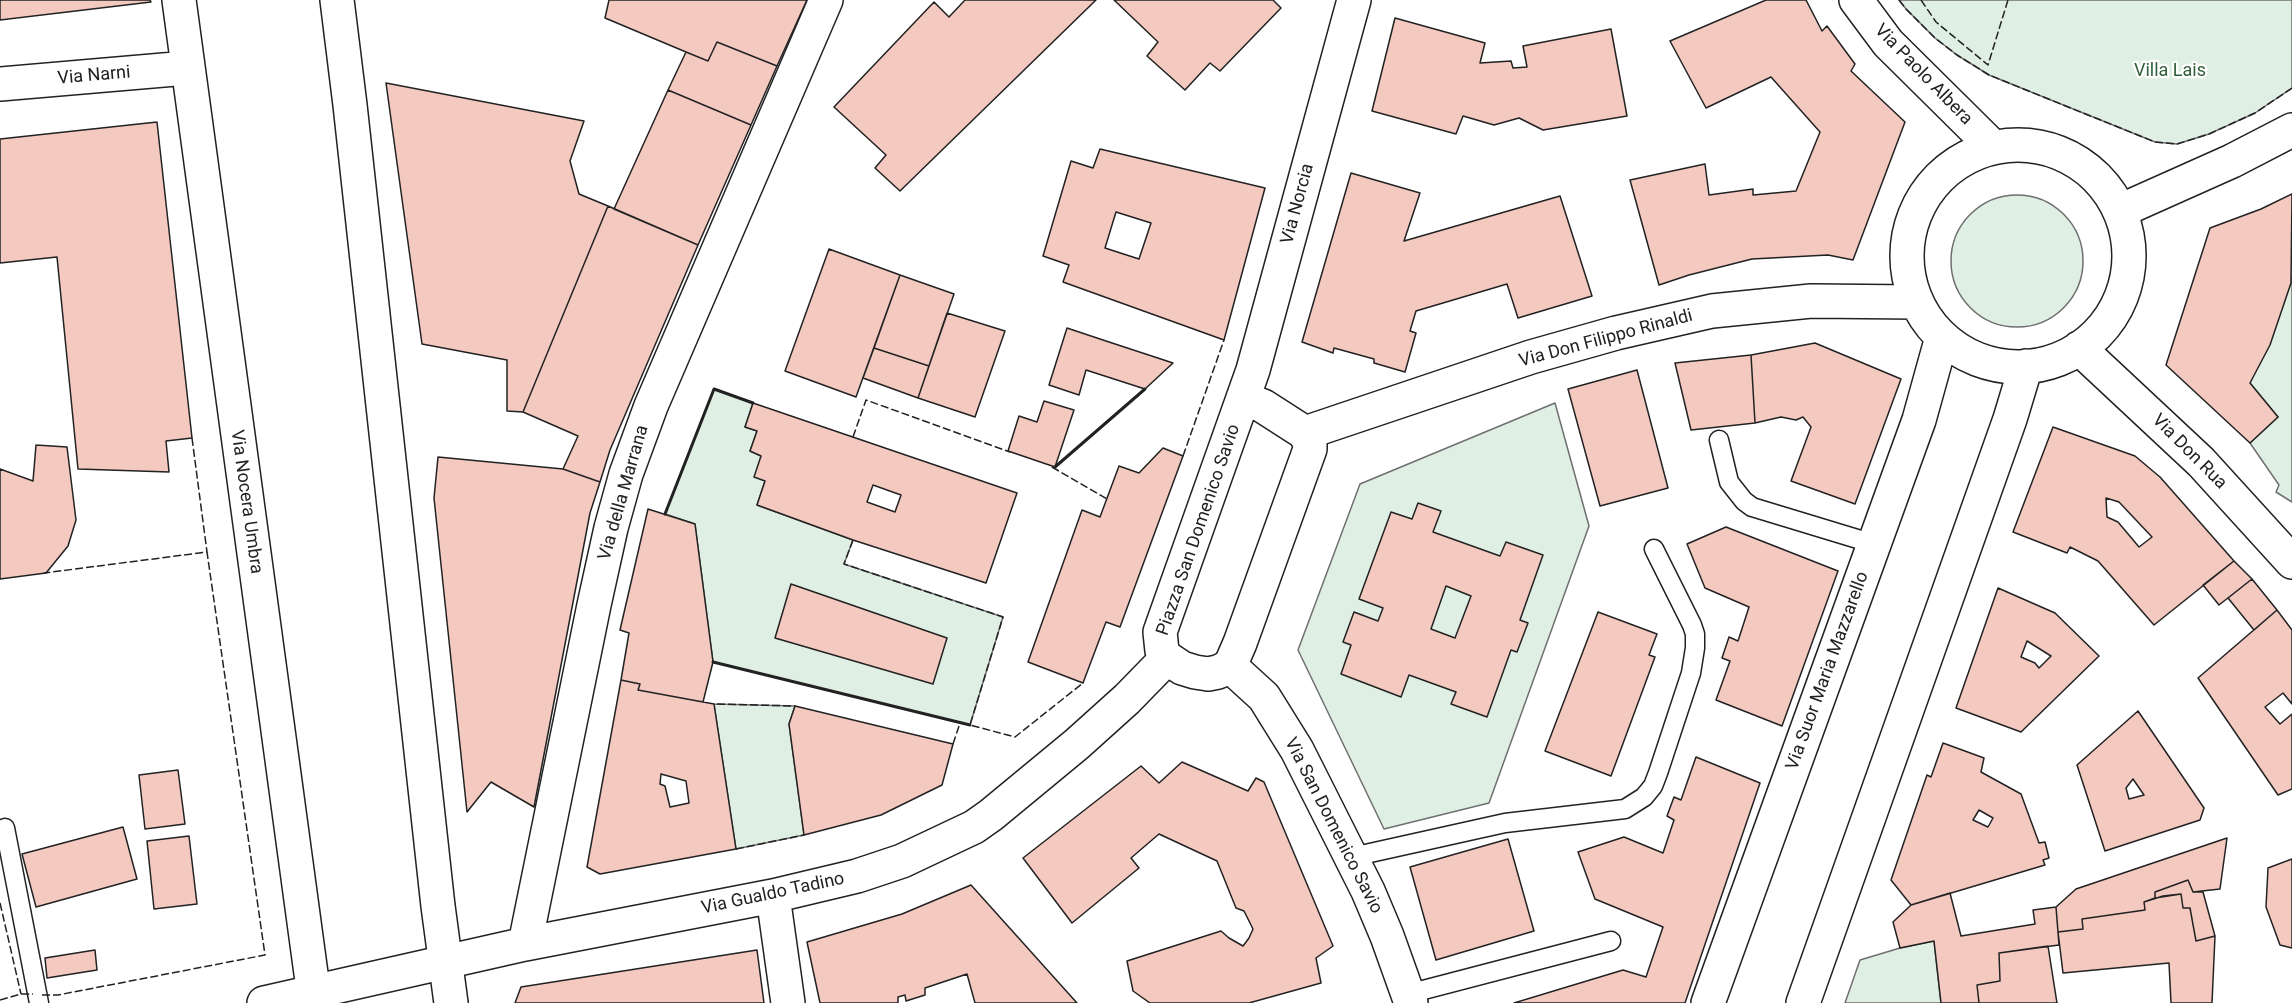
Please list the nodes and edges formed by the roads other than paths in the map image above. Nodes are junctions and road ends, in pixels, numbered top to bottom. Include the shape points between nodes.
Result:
1 (179, 0) edge
2 (337, 0) edge
3 (826, 0) edge
4 (1354, 0) edge
5 (1856, 0) edge
6 (187, 68) junction
7 (0, 84) edge
8 (2292, 130) edge
9 (1993, 147) junction
10 (2120, 211) junction
11 (1917, 302) junction
12 (1942, 337) junction
13 (2079, 348) junction
14 (2026, 366) junction
15 (1242, 403) junction
16 (1305, 433) junction
17 (1719, 440) dead end
18 (1874, 544) junction
19 (1654, 549) dead end
20 (2292, 562) edge
21 (1167, 658) junction
22 (1230, 666) junction
23 (5, 828) dead end
24 (1352, 857) junction
25 (774, 896) junction
26 (1611, 941) dead end
27 (525, 944) junction
28 (446, 961) junction
29 (315, 997) edge
30 (1409, 999) edge
31 (39, 1003) edge
32 (264, 1003) edge
33 (451, 1003) edge
34 (788, 1003) edge
35 (1708, 1003) edge
36 (1803, 1003) edge

1 - 6 street, Via Nocera Umbra
2 - 28 street
3 - 27 street, Via della Marrana via 651,406 626,474 594,605
4 - 15 street, Via Norcia
5 - 9 street, Via Paolo Albera via 1888,43
6 - 7 street, Via Narni
6 - 29 street, Via Nocera Umbra
8 - 10 street
9 - 10 street via 2029,145 2069,156 2101,181
9 - 11 street via 1973,154 1944,173 1919,206 1907,256
10 - 13 street via 2129,243 2124,290 2108,321
11 - 12 street
11 - 16 street, Via Don Filippo Rinaldi via 1811,301 1712,311 1531,357
12 - 14 street via 1973,358
12 - 18 street, Via Suor Maria Mazzarello via 1919,420
13 - 14 street via 2052,361
13 - 20 street, Via Don Rua via 2201,462
14 - 36 street
15 - 16 street via 1263,406
15 - 21 street, Piazza San Domenico Savio via 1160,632 1162,651
16 - 22 street via 1310,444 1308,457
17 - 18 lane via 1730,482 1752,507
18 - 35 street, Via Suor Maria Mazzarello
19 - 24 lane via 1692,625 1695,648 1691,673 1658,773 1644,796 1624,809 1505,823
21 - 22 street, Piazza San Domenico Savio via 1182,668 1208,674
21 - 25 street, Via Gualdo Tadino via 1077,744 974,827 879,869
22 - 24 street, Via San Domenico Savio via 1272,708
23 - 31 lane
24 - 30 street, Via San Domenico Savio via 1387,936
25 - 27 street, Via Gualdo Tadino
25 - 34 street
26 - 30 lane
27 - 28 street, Via Gualdo Tadino
28 - 29 street, Via Gualdo Tadino
28 - 33 street
29 - 32 street, Via Gualdo Tadino

